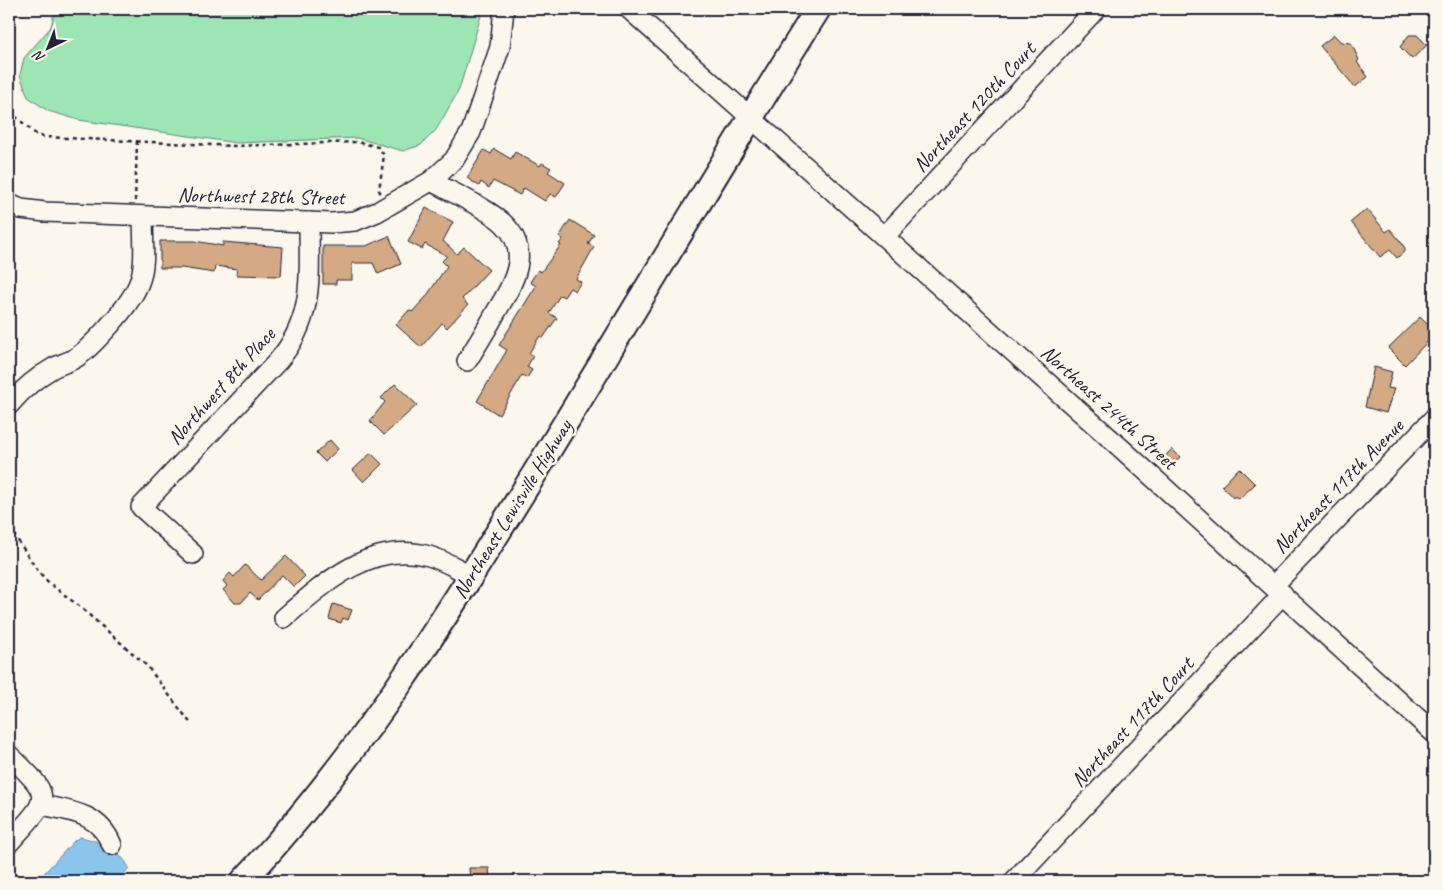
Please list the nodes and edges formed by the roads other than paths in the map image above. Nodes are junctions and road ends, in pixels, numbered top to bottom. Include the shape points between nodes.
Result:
1 (504, 9) edge
2 (628, 9) edge
3 (818, 9) edge
4 (1096, 9) edge
5 (750, 116) junction
6 (431, 181) junction
7 (9, 204) edge
8 (139, 216) junction
9 (309, 222) junction
10 (886, 236) junction
11 (467, 361) dead end
12 (11, 398) edge
13 (1434, 418) edge
14 (192, 554) dead end
15 (471, 575) junction
16 (1278, 590) junction
17 (284, 618) dead end
18 (1434, 733) edge
19 (9, 755) edge
20 (41, 800) junction
21 (9, 843) edge
22 (112, 846) dead end
23 (243, 881) edge
24 (1014, 881) edge

1 - 6 street, Northwest 28th Street via 500,47 470,132 454,160
2 - 5 street, Northeast 244th Street
3 - 5 main road, Northeast Lewisville Highway
4 - 10 street, Northeast 120th Court
5 - 10 street, Northeast 244th Street
5 - 15 main road, Northeast Lewisville Highway
6 - 9 street, Northwest 28th Street via 355,221
6 - 11 street via 503,222 517,244 519,262 515,280
7 - 8 street, Northwest 28th Street via 33,211
8 - 9 street, Northwest 28th Street
8 - 12 street via 143,267 133,298 76,358 40,376
9 - 14 street, Northwest 8th Place via 308,303 294,340 141,507
10 - 16 street, Northeast 244th Street
13 - 16 street, Northeast 117th Avenue
15 - 17 street via 431,556 411,552 382,554 323,584
15 - 23 main road, Northeast Lewisville Highway via 373,725 310,807
16 - 18 street, Northeast 244th Street
16 - 24 street, Northeast 117th Court
19 - 20 street via 36,780
20 - 21 street
20 - 22 street via 94,820

